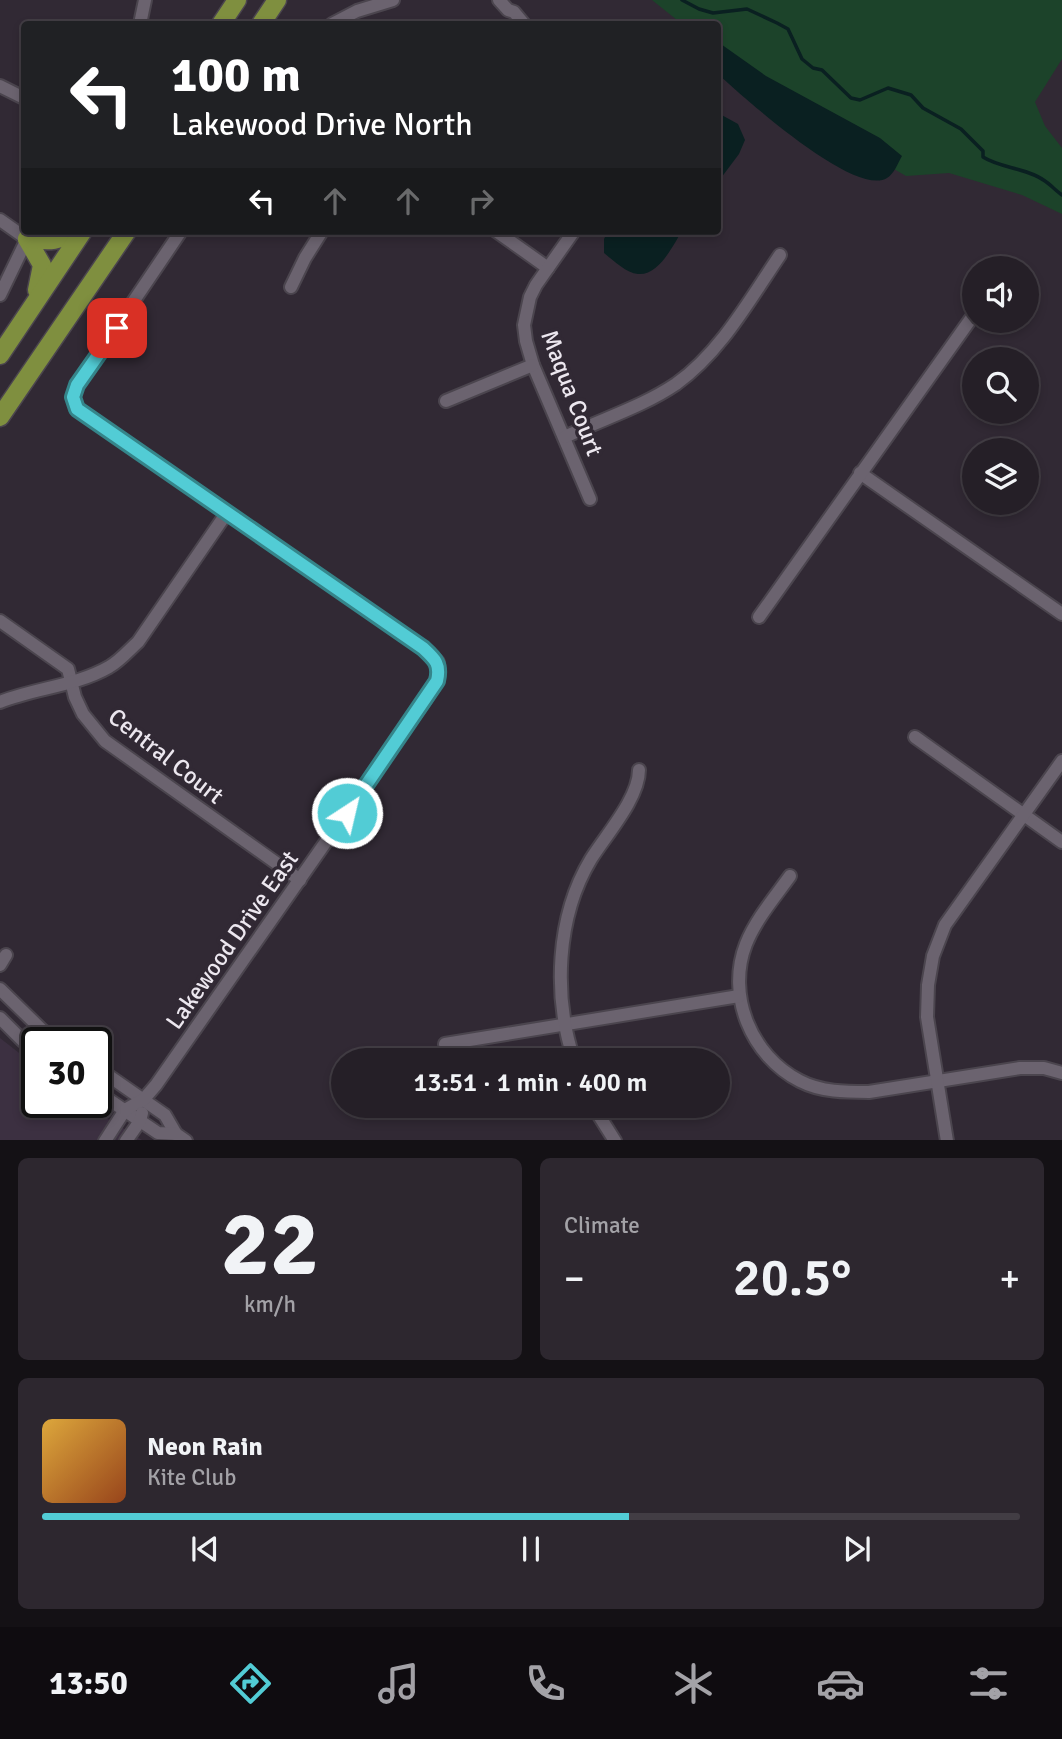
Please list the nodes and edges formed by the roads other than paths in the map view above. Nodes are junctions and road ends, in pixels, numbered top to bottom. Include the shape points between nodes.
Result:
1 (145, 0) edge
2 (237, 0) edge
3 (276, 0) edge
4 (393, 0) edge
5 (499, 0) edge
6 (515, 6) edge
7 (141, 21) edge
8 (223, 21) edge
9 (263, 21) edge
10 (338, 21) edge
11 (0, 86) edge
12 (21, 96) edge
13 (0, 220) edge
14 (21, 235) edge
15 (21, 235) edge
16 (67, 235) edge
17 (80, 235) edge
18 (124, 235) edge
19 (178, 235) edge
20 (319, 235) edge
21 (502, 235) edge
22 (571, 235) edge
23 (27, 239) junction
24 (780, 255) dead end
25 (548, 268) junction
26 (291, 287) dead end
27 (0, 295) edge
28 (33, 306) junction
29 (962, 331) edge
30 (0, 355) edge
31 (533, 365) junction
32 (446, 401) dead end
33 (0, 417) edge
34 (565, 437) junction
35 (860, 473) junction
36 (590, 499) dead end
37 (226, 514) junction
38 (1062, 614) edge
39 (759, 617) dead end
40 (0, 621) edge
41 (71, 681) junction
42 (0, 702) edge
43 (915, 737) dead end
44 (1062, 761) edge
45 (639, 770) dead end
46 (1024, 815) junction
47 (1062, 842) edge
48 (790, 876) dead end
49 (300, 880) junction
50 (0, 989) edge
51 (739, 996) junction
52 (0, 1018) edge
53 (565, 1023) junction
54 (39, 1027) edge
55 (21, 1039) edge
56 (446, 1044) dead end
57 (571, 1048) edge
58 (1062, 1073) edge
59 (112, 1078) edge
60 (937, 1079) junction
61 (144, 1099) junction
62 (112, 1101) edge
63 (125, 1110) junction
64 (601, 1118) edge
65 (140, 1121) junction
66 (181, 1137) edge
67 (105, 1140) edge
68 (126, 1140) edge
69 (615, 1140) edge
70 (947, 1140) edge

1 - 7 street
2 - 8 highway
3 - 9 highway
4 - 10 street
5 - 6 street via 508,10
11 - 12 street
13 - 14 street
15 - 23 street
16 - 23 highway via 54,242
17 - 28 highway
18 - 33 highway
19 - 37 street via 73,397 77,409
20 - 26 street
21 - 25 street
22 - 25 street, Maqua Court
23 - 27 street
23 - 28 highway via 42,265
24 - 34 street via 730,328 686,376 649,400
25 - 31 street, Maqua Court via 526,310 526,341
28 - 30 highway
29 - 35 street
31 - 32 street
31 - 34 street, Maqua Court
34 - 36 street, Maqua Court
35 - 38 street
35 - 39 street
37 - 41 street via 138,642 111,666
37 - 49 street, Lakewood Drive East via 438,662 437,681 425,700
40 - 41 street, Central Court via 63,664
41 - 42 street
41 - 49 street, Central Court via 83,714 105,741
43 - 46 street
44 - 46 street
45 - 53 street via 635,791 589,862 575,893 560,978
46 - 47 street
46 - 60 street via 937,940 927,1017
48 - 51 street via 746,943
49 - 61 street, Lakewood Drive East
50 - 54 street
51 - 53 street
51 - 60 street via 751,1032 763,1050 801,1081 820,1088 869,1092
52 - 55 street
53 - 56 street
53 - 57 street
58 - 60 street via 1020,1068
59 - 61 street
60 - 70 street
61 - 63 street
61 - 65 street
61 - 66 street via 165,1115
62 - 63 street
63 - 65 street
63 - 67 street
64 - 69 street
65 - 66 street via 158,1133
65 - 68 street

